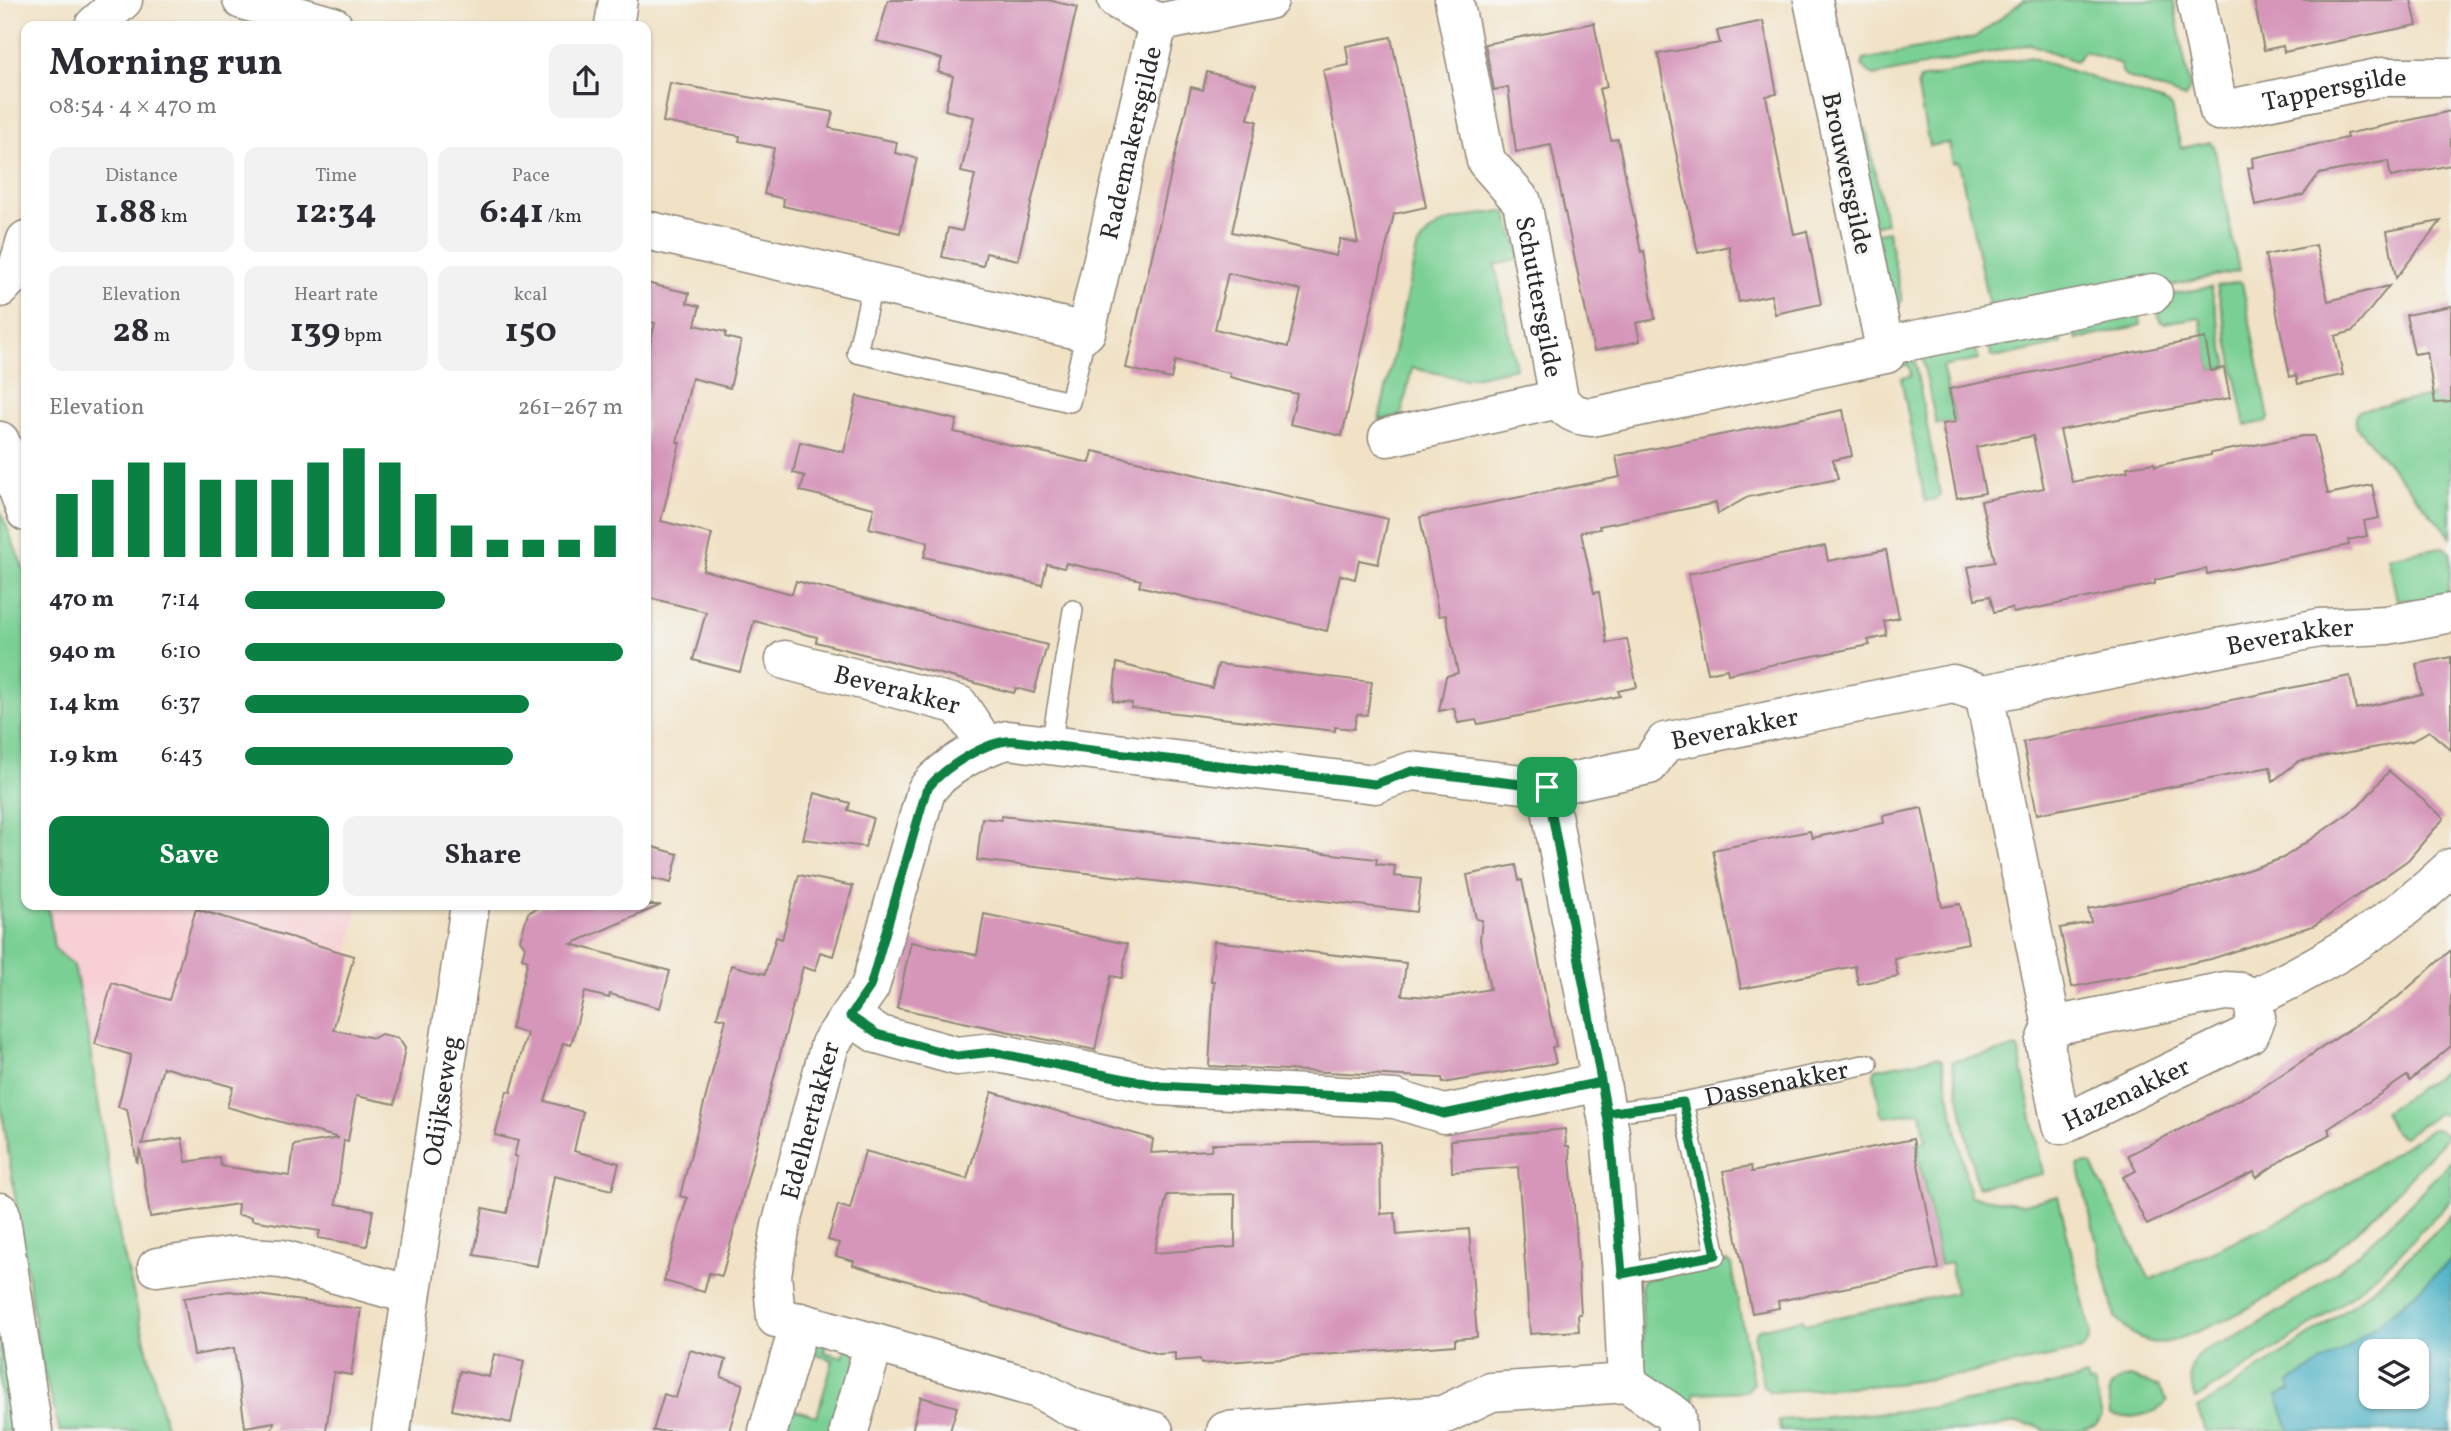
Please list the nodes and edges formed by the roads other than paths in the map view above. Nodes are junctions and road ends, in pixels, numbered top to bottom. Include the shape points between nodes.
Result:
1 (242, 0) edge
2 (618, 0) edge
3 (1117, 0) edge
4 (1269, 0) edge
5 (1454, 0) edge
6 (1813, 0) edge
7 (2196, 0) edge
8 (316, 21) edge
9 (615, 21) edge
10 (1158, 23) junction
11 (2451, 77) edge
12 (651, 231) edge
13 (21, 259) edge
14 (873, 282) junction
15 (0, 288) edge
16 (2153, 293) dead end
17 (1086, 332) junction
18 (1885, 350) junction
19 (1559, 399) junction
20 (1388, 437) dead end
21 (0, 441) edge
22 (21, 498) edge
23 (1073, 610) dead end
24 (2451, 613) edge
25 (785, 660) dead end
26 (1984, 694) junction
27 (1051, 745) junction
28 (987, 747) junction
29 (1547, 787) junction
30 (926, 791) joint
31 (2451, 868) edge
32 (469, 910) edge
33 (2252, 999) junction
34 (850, 1016) junction
35 (2052, 1026) junction
36 (1868, 1064) dead end
37 (1604, 1098) junction
38 (1683, 1102) junction
39 (0, 1212) edge
40 (157, 1267) dead end
41 (1622, 1274) junction
42 (411, 1295) junction
43 (800, 1322) junction
44 (874, 1343) junction
45 (1627, 1383) junction
46 (33, 1431) edge
47 (391, 1431) edge
48 (768, 1431) edge
49 (849, 1431) edge
50 (1154, 1431) edge
51 (1226, 1431) edge
52 (1677, 1431) edge

1 - 8 street
2 - 9 street
3 - 10 street
4 - 10 street, Rademakersgilde
5 - 19 street, Schuttersgilde via 1486,161 1522,202
6 - 18 street, Brouwersgilde
7 - 11 street, Tappersgilde via 2219,111 2382,77
10 - 17 street, Rademakersgilde
12 - 14 street
13 - 15 street via 18,270
14 - 17 street
14 - 17 lane, Rademakersgilde via 857,353 1070,402
16 - 18 street
18 - 19 street, Schuttersgilde via 1592,417 1572,413
19 - 20 street, Schuttersgilde
21 - 22 street
23 - 27 lane
24 - 26 street, Beverakker via 2387,625 2319,628
25 - 28 street, Beverakker via 959,705
26 - 29 street, Beverakker via 1954,684 1665,742 1649,765
26 - 35 street, Hazenakker
27 - 28 street, Beverakker via 1008,740
27 - 29 street, Beverakker via 1375,784 1412,771
28 - 30 street, Beverakker via 942,773
29 - 37 street
30 - 34 street, Edelhertakker via 870,987
31 - 33 street via 2371,935
32 - 42 street, Odijkseweg
33 - 35 street via 2241,992 2224,991
33 - 35 street, Hazenakker via 2256,1017 2249,1034 2061,1125 2045,1044
34 - 37 street via 877,1034 957,1056 993,1052 1160,1086 1395,1099 1444,1114
34 - 43 street, Edelhertakker via 830,1044 772,1274 776,1318
36 - 38 lane, Dassenakker
37 - 38 lane, Dassenakker
37 - 41 street
38 - 41 lane, Dassenakker via 1716,1255
39 - 46 street
40 - 42 street via 234,1256 282,1259
41 - 45 street
42 - 47 street, Odijkseweg
43 - 44 street, Edelhertakker
43 - 48 street
44 - 49 street
44 - 50 street, Edelhertakker via 1038,1389 1073,1408
45 - 51 street via 1491,1392 1443,1415
45 - 52 street via 1676,1416

